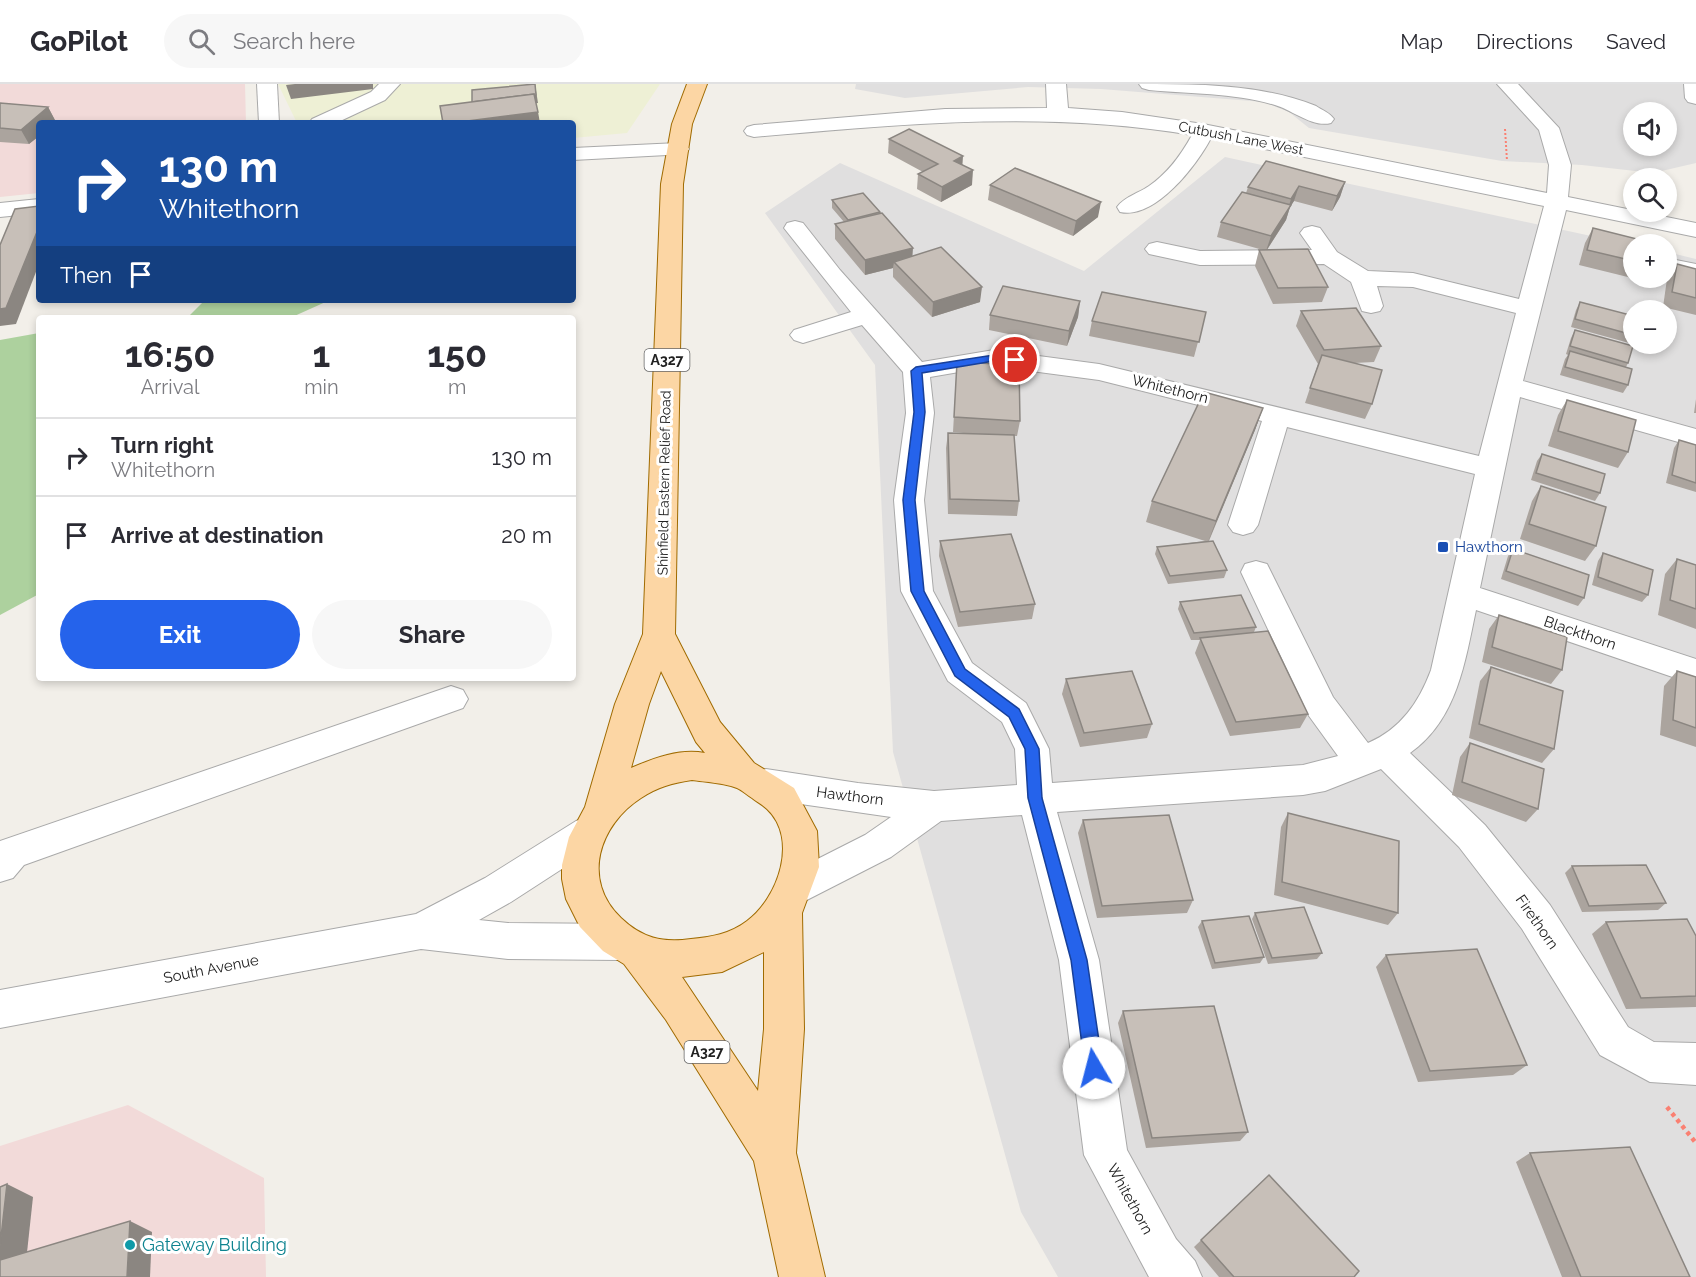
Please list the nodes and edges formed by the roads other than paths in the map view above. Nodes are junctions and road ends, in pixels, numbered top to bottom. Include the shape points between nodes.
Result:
1 (267, 84) edge
2 (390, 84) edge
3 (697, 84) edge
4 (1056, 84) edge
5 (1149, 84) edge
6 (1507, 84) edge
7 (1058, 114) junction
8 (1324, 119) dead end
9 (269, 120) edge
10 (326, 120) edge
11 (754, 131) dead end
12 (1205, 131) junction
13 (678, 149) junction
14 (576, 154) edge
15 (1557, 201) junction
16 (36, 206) edge
17 (1128, 207) dead end
18 (0, 210) edge
19 (795, 228) dead end
20 (1696, 230) edge
21 (1312, 233) dead end
22 (1157, 249) dead end
23 (1329, 257) junction
24 (1677, 267) edge
25 (1696, 271) edge
26 (1362, 278) junction
27 (1371, 306) dead end
28 (1530, 309) junction
29 (868, 315) junction
30 (804, 335) dead end
31 (916, 371) junction
32 (1510, 386) junction
33 (1277, 415) junction
34 (1696, 438) edge
35 (1489, 468) junction
36 (1243, 525) dead end
37 (1256, 572) dead end
38 (1464, 594) junction
39 (659, 633) junction
40 (1696, 672) edge
41 (452, 699) dead end
42 (1374, 757) junction
43 (754, 778) junction
44 (1035, 798) junction
45 (934, 806) junction
46 (595, 821) junction
47 (0, 866) edge
48 (790, 900) junction
49 (421, 931) junction
50 (629, 947) junction
51 (0, 1009) edge
52 (1696, 1064) edge
53 (774, 1153) junction
54 (802, 1277) edge
55 (1179, 1277) edge

1 - 9 street
2 - 10 street via 378,96
3 - 13 main road, Shinfield Eastern Relief Road / A327
4 - 7 street
5 - 8 street via 1243,91 1278,98 1305,107
6 - 15 street, Hawthorn via 1549,128 1560,165
7 - 11 street, Cutbush Lane West via 778,120
7 - 12 street, Cutbush Lane West
12 - 15 street, Cutbush Lane West
12 - 17 street via 1181,170 1159,191
13 - 14 street
13 - 39 main road, Shinfield Eastern Relief Road / A327 via 672,184
15 - 20 street, Cutbush Lane West
15 - 28 street, Hawthorn
16 - 18 street
19 - 29 street
21 - 23 street
22 - 23 street via 1200,258
23 - 26 street
24 - 25 street
26 - 27 street
26 - 28 street via 1413,280
28 - 32 street, Hawthorn
29 - 30 street
29 - 31 street
31 - 33 street, Whitethorn via 994,358 1056,365
31 - 44 street, Whitethorn via 920,412 909,500 917,591 960,672 1014,713 1032,749
32 - 34 street
32 - 35 street, Hawthorn
33 - 35 street, Whitethorn
33 - 36 street
35 - 38 street, Hawthorn
37 - 42 street, Firethorn via 1321,706
38 - 40 street, Blackthorn
38 - 42 street, Hawthorn via 1437,698 1424,720 1408,736
39 - 43 main road, Shinfield Eastern Relief Road / A327 via 708,732
39 - 46 main road, Shinfield Eastern Relief Road / A327
41 - 47 street via 11,853
42 - 44 street, Hawthorn via 1303,780
42 - 52 street, Firethorn via 1473,836 1536,917 1614,1041 1650,1062
43 - 45 street, Hawthorn via 858,798
43 - 46 main road via 717,766 666,769 619,793
43 - 48 main road via 787,805 800,830 803,859
44 - 45 street, Hawthorn
44 - 55 street, Whitethorn via 1079,960 1106,1155 1160,1255
45 - 48 street
46 - 49 street, South Avenue via 498,890
46 - 50 main road via 580,862 582,892 596,920
48 - 50 main road via 761,934 734,951 701,960 669,960
48 - 53 main road, A327
49 - 50 street, South Avenue via 508,941
49 - 51 street, South Avenue
50 - 53 main road, A327 via 680,1006
53 - 54 main road, A327

